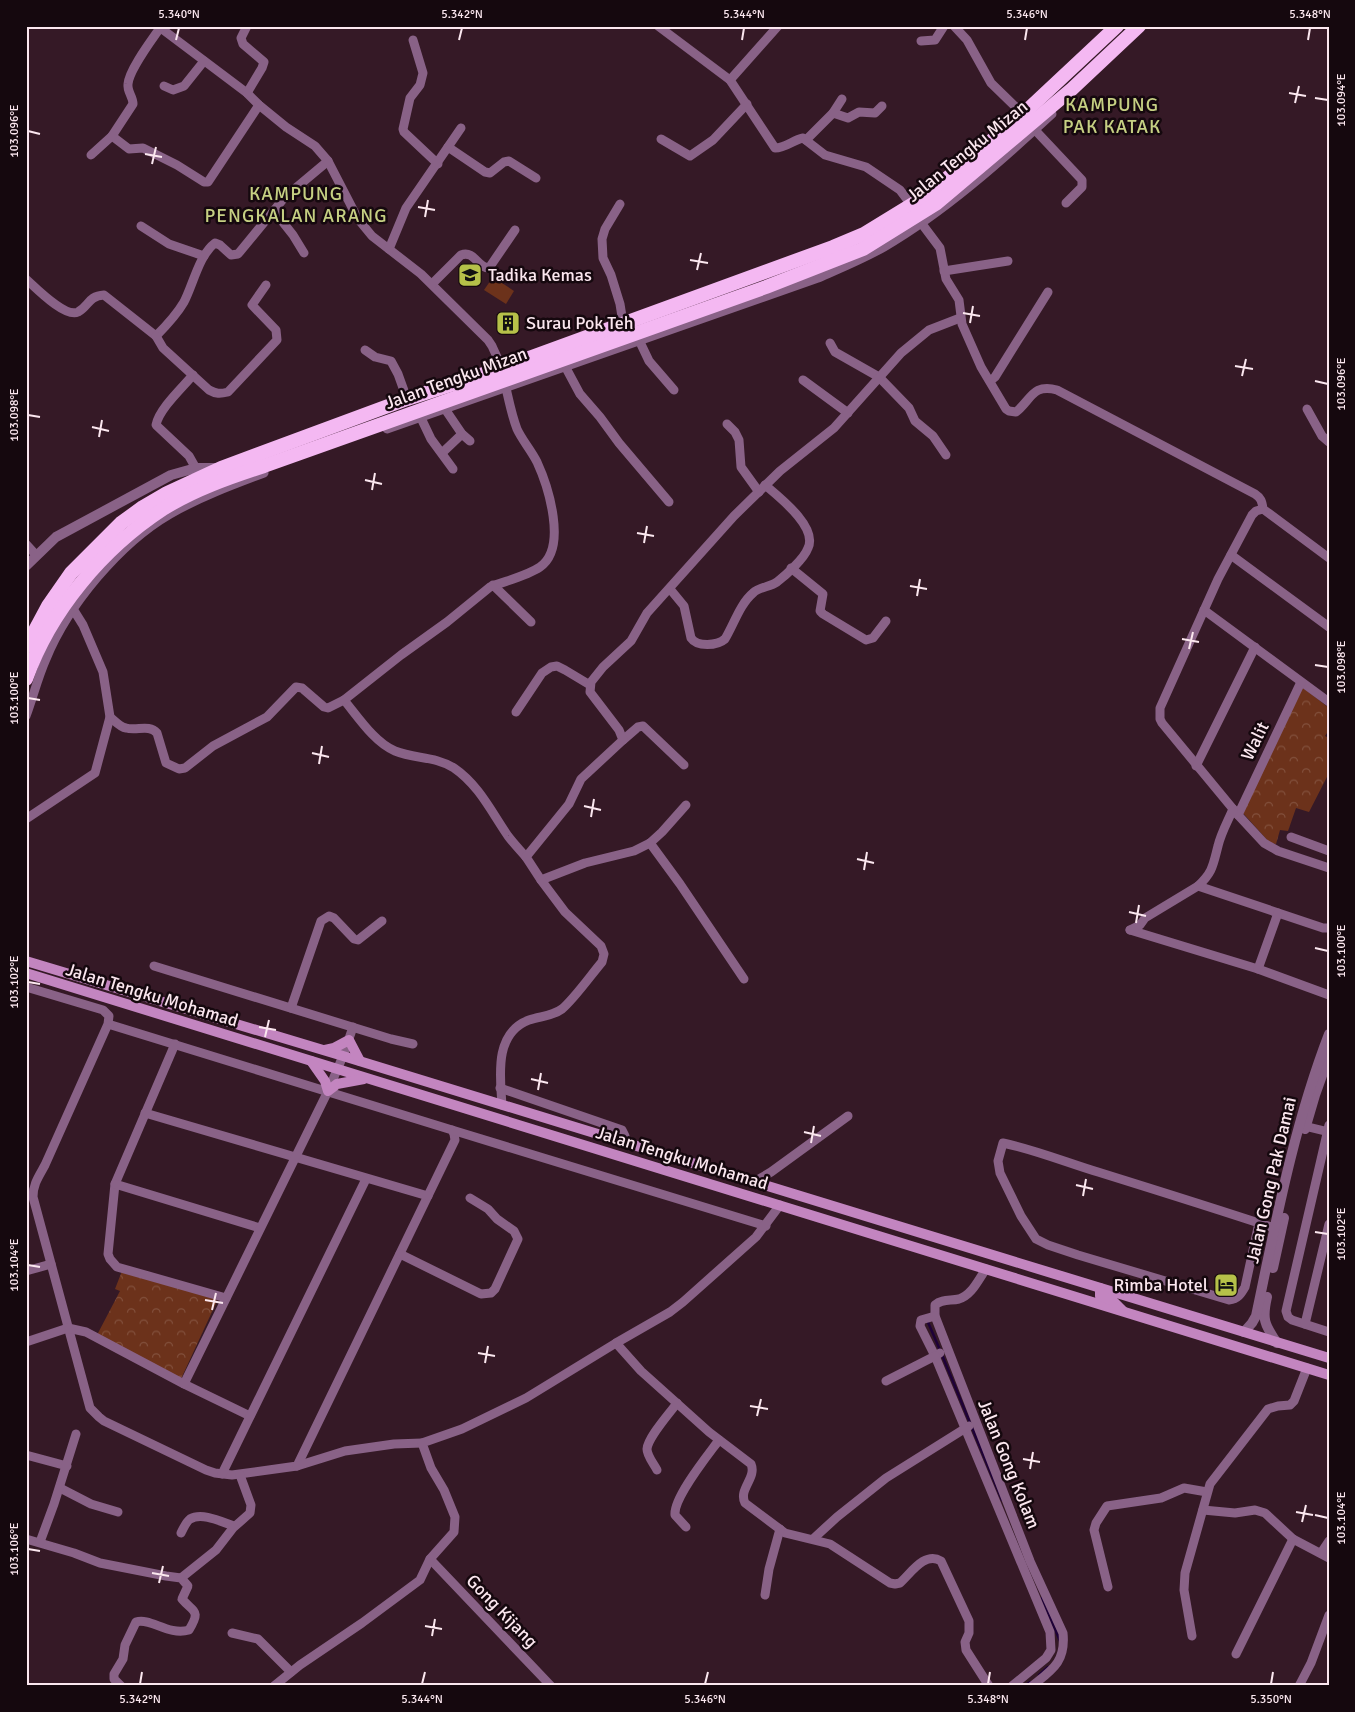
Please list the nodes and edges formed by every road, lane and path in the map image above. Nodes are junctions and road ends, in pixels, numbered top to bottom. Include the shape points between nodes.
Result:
1 (247, 26) edge
2 (658, 26) edge
3 (778, 26) edge
4 (944, 26) edge
5 (954, 26) edge
6 (1117, 26) edge
7 (1138, 26) edge
8 (1148, 26) edge
9 (159, 27) edge
10 (413, 40) dead end
11 (921, 41) dead end
12 (204, 61) junction
13 (730, 80) junction
14 (164, 86) dead end
15 (247, 93) junction
16 (842, 99) dead end
17 (747, 104) junction
18 (259, 105) junction
19 (882, 106) dead end
20 (832, 113) junction
21 (1023, 114) junction
22 (461, 128) dead end
23 (1035, 130) junction
24 (112, 136) junction
25 (661, 139) dead end
26 (806, 140) junction
27 (448, 147) junction
28 (91, 155) dead end
29 (328, 161) junction
30 (438, 164) junction
31 (536, 178) dead end
32 (1066, 203) dead end
33 (620, 204) dead end
34 (274, 211) junction
35 (916, 215) junction
36 (141, 226) dead end
37 (515, 230) dead end
38 (390, 249) junction
39 (304, 253) dead end
40 (204, 256) junction
41 (1008, 261) dead end
42 (944, 271) junction
43 (26, 279) edge
44 (432, 284) junction
45 (266, 285) dead end
46 (1048, 292) dead end
47 (960, 318) junction
48 (623, 323) junction
49 (156, 336) junction
50 (639, 340) junction
51 (830, 343) dead end
52 (365, 350) dead end
53 (565, 366) junction
54 (502, 368) junction
55 (193, 375) junction
56 (879, 377) junction
57 (804, 380) dead end
58 (990, 381) junction
59 (506, 388) junction
60 (674, 390) dead end
61 (407, 399) junction
62 (446, 409) junction
63 (1307, 409) dead end
64 (848, 413) junction
65 (421, 418) junction
66 (727, 424) dead end
67 (462, 434) junction
68 (470, 441) dead end
69 (1329, 442) edge
70 (442, 453) junction
71 (946, 455) dead end
72 (453, 469) dead end
73 (198, 473) junction
74 (762, 489) junction
75 (669, 502) dead end
76 (1263, 509) junction
77 (26, 544) edge
78 (36, 555) junction
79 (1231, 555) junction
80 (1329, 558) edge
81 (26, 566) edge
82 (791, 568) junction
83 (493, 586) junction
84 (670, 589) junction
85 (74, 608) junction
86 (1204, 610) junction
87 (886, 621) dead end
88 (531, 622) dead end
89 (1329, 627) edge
90 (26, 647) edge
91 (1255, 647) junction
92 (26, 679) edge
93 (1301, 682) junction
94 (590, 684) junction
95 (344, 700) junction
96 (1329, 702) edge
97 (516, 712) dead end
98 (26, 716) edge
99 (110, 717) junction
100 (623, 740) junction
101 (684, 764) dead end
102 (1196, 766) junction
103 (686, 805) dead end
104 (1236, 812) junction
105 (26, 818) edge
106 (1291, 837) dead end
107 (650, 843) junction
108 (1329, 851) edge
109 (526, 857) junction
110 (1329, 868) edge
111 (541, 880) junction
112 (1198, 886) junction
113 (1278, 913) junction
114 (382, 921) dead end
115 (1329, 928) edge
116 (26, 961) edge
117 (154, 966) dead end
118 (1258, 969) junction
119 (26, 973) edge
120 (744, 979) dead end
121 (26, 987) edge
122 (1329, 994) edge
123 (291, 1008) junction
124 (108, 1024) junction
125 (353, 1027) junction
126 (1329, 1034) edge
127 (349, 1040) junction
128 (175, 1044) junction
129 (413, 1044) dead end
130 (324, 1050) junction
131 (343, 1056) junction
132 (1329, 1056) edge
133 (311, 1061) junction
134 (360, 1062) junction
135 (338, 1069) junction
136 (368, 1078) junction
137 (500, 1088) junction
138 (328, 1091) junction
139 (502, 1105) junction
140 (145, 1114) junction
141 (848, 1116) dead end
142 (1303, 1126) junction
143 (452, 1130) junction
144 (1328, 1130) edge
145 (624, 1142) junction
146 (295, 1157) junction
147 (366, 1179) junction
148 (754, 1182) junction
149 (115, 1184) junction
150 (428, 1196) junction
151 (470, 1198) dead end
152 (780, 1206) junction
153 (1259, 1223) junction
154 (1329, 1224) edge
155 (766, 1226) junction
156 (260, 1228) junction
157 (1278, 1229) junction
158 (400, 1254) junction
159 (51, 1264) junction
160 (986, 1269) junction
161 (26, 1271) edge
162 (1100, 1288) junction
163 (226, 1298) junction
164 (1123, 1311) junction
165 (930, 1317) junction
166 (1305, 1324) junction
167 (68, 1328) junction
168 (1244, 1332) junction
169 (1329, 1332) edge
170 (26, 1342) edge
171 (1277, 1342) junction
172 (616, 1343) junction
173 (941, 1353) junction
174 (1329, 1358) edge
175 (1307, 1368) junction
176 (1329, 1375) edge
177 (886, 1381) dead end
178 (184, 1384) junction
179 (677, 1402) junction
180 (250, 1416) junction
181 (971, 1425) junction
182 (76, 1434) dead end
183 (719, 1440) junction
184 (422, 1443) junction
185 (26, 1455) edge
186 (67, 1466) junction
187 (296, 1466) junction
188 (657, 1470) dead end
189 (222, 1474) junction
190 (240, 1475) junction
191 (60, 1488) junction
192 (1207, 1492) junction
193 (1203, 1510) junction
194 (118, 1512) dead end
195 (234, 1526) junction
196 (686, 1527) dead end
197 (780, 1529) junction
198 (181, 1533) dead end
199 (26, 1539) edge
200 (813, 1539) junction
201 (1294, 1539) junction
202 (1329, 1541) edge
203 (40, 1542) junction
204 (1325, 1555) edge
205 (430, 1558) junction
206 (181, 1578) junction
207 (1108, 1587) dead end
208 (765, 1595) dead end
209 (1329, 1615) edge
210 (1050, 1618) junction
211 (232, 1633) dead end
212 (1192, 1636) dead end
213 (1236, 1654) dead end
214 (291, 1672) junction
215 (120, 1686) edge
216 (274, 1686) edge
217 (551, 1686) edge
218 (989, 1686) edge
219 (1012, 1686) edge
220 (1032, 1686) edge
221 (1299, 1686) edge

1 - 15 street via 241,38 243,44 264,62
2 - 13 street
3 - 13 street
4 - 11 street via 935,40
5 - 21 street via 968,40 991,83
6 - 21 highway, Jalan Tengku Mizan
7 - 35 highway, Jalan Tengku Mizan via 1072,89 937,203
8 - 23 street
9 - 12 street
9 - 24 street via 128,82 134,104
10 - 30 street via 423,74 420,85 410,98 403,129
12 - 14 street via 184,86 174,90
12 - 15 street
13 - 17 street
15 - 18 street
16 - 20 street
17 - 25 street via 713,140 690,156
17 - 26 street via 775,148
18 - 24 street via 208,182 142,148 129,149
18 - 29 street via 316,146
19 - 20 street via 875,113 859,112 848,118
20 - 26 street
21 - 35 highway, Jalan Tengku Mizan via 967,162
22 - 27 street
23 - 32 street via 1082,180 1082,187
23 - 35 street via 982,175
24 - 28 street
26 - 35 street via 825,156 866,167 900,190
27 - 30 street
27 - 31 street via 485,172 490,173 509,161
29 - 34 street via 285,197
29 - 38 street via 358,219 372,236
30 - 38 street via 406,208
33 - 48 street via 602,239 603,258 620,304
34 - 39 street
34 - 40 street via 238,254 231,255 215,243
35 - 42 street via 940,248
35 - 48 highway, Jalan Tengku Mizan
35 - 50 street via 883,247 818,278
35 - 92 highway, Jalan Tengku Mizan via 863,249 766,287 236,475 164,509 132,532 93,569 46,634
36 - 40 street via 169,244
37 - 44 street via 490,268 483,267 466,253
38 - 44 street
40 - 49 street via 183,304
41 - 42 street
42 - 47 street via 959,300
43 - 49 street via 62,310 71,312 78,312 96,296 104,295
44 - 54 street via 488,340
45 - 55 street via 252,305 276,330 278,335 273,346 228,392 215,393
46 - 58 street
47 - 56 street via 923,334 901,352
47 - 58 street
48 - 54 highway, Jalan Tengku Mizan
49 - 55 street via 163,348
50 - 53 street
50 - 60 street via 649,361
51 - 56 street via 835,352
52 - 61 street via 375,357 391,361
53 - 59 street
53 - 75 street via 580,394
54 - 61 highway, Jalan Tengku Mizan
55 - 73 street via 165,407 156,424 189,456
56 - 64 street
56 - 71 street via 909,408 915,421 933,436
57 - 64 street
58 - 76 street via 1006,409 1012,412 1018,410 1032,393 1048,388 1057,390 1255,494 1262,501
59 - 62 street
59 - 83 street via 516,426 539,467 552,506 555,528 550,554 540,567
61 - 73 highway, Jalan Tengku Mizan via 221,468
62 - 65 street
62 - 67 street
63 - 69 street
64 - 74 street
65 - 70 street
65 - 85 street via 274,469 170,514 106,567
66 - 74 street via 739,440 741,467
67 - 68 street
67 - 70 street
70 - 72 street
73 - 78 street via 171,475 56,537
73 - 90 highway, Jalan Tengku Mizan via 121,523 71,573 48,606
74 - 82 street via 800,517 810,539 808,549
74 - 84 street
76 - 79 street via 1252,515
76 - 80 street
77 - 78 street
78 - 81 street
79 - 86 street
79 - 89 street
82 - 84 street via 776,582 752,593 725,639 716,643 694,642 684,606
82 - 87 street via 823,594 820,607 823,614 866,640 873,638
83 - 88 street
83 - 95 street
84 - 94 street via 647,613 631,641
85 - 98 street via 46,659
85 - 99 street via 103,672
86 - 91 street
86 - 102 street via 1160,708 1162,723
91 - 93 street
91 - 102 street
93 - 96 street
93 - 104 street, Walit
94 - 97 street via 557,666 550,667 542,673
94 - 100 street via 590,692
95 - 99 street via 324,707 302,688 296,687 267,717 213,746 185,768 179,769 166,763 154,730 125,728
95 - 109 street via 380,742 396,751 439,760 455,769 488,804
99 - 105 street via 95,773
100 - 101 street via 644,726
100 - 109 street via 581,779 569,804
102 - 104 street
103 - 107 street
104 - 110 street via 1268,846
104 - 112 street, Walit via 1218,845 1212,870
106 - 108 street
107 - 111 street
107 - 120 street
109 - 111 street
111 - 137 street via 565,912 602,946 604,954 602,962 563,1008 549,1016 529,1020 513,1031 504,1044
112 - 113 street
112 - 118 street via 1130,930
113 - 115 street
113 - 118 street
114 - 123 street via 358,940 334,918 330,916 321,921
116 - 130 main road, Jalan Tengku Mohamad
117 - 123 street
118 - 122 street
119 - 133 main road, Jalan Tengku Mohamad
121 - 124 street via 103,1010 110,1016
123 - 125 street
124 - 128 street
124 - 159 street via 33,1190
125 - 127 street
125 - 129 street
126 - 142 street, Jalan Gong Pak Damai via 1314,1074
127 - 130 main road
127 - 131 street
127 - 134 main road
128 - 138 street
128 - 140 street
130 - 131 main road, Jalan Tengku Mohamad
131 - 134 main road, Jalan Tengku Mohamad
131 - 135 street
132 - 142 street, Jalan Gong Pak Damai
133 - 135 main road, Jalan Tengku Mohamad
133 - 138 main road
134 - 139 main road, Jalan Tengku Mohamad
135 - 136 main road, Jalan Tengku Mohamad
135 - 138 street
136 - 138 main road via 342,1082
136 - 152 main road, Jalan Tengku Mohamad
137 - 139 street
137 - 145 street via 622,1130
138 - 143 street
138 - 146 street
139 - 145 main road, Jalan Tengku Mohamad
140 - 146 street
140 - 149 street
141 - 148 street
142 - 144 street
142 - 157 street, Jalan Gong Pak Damai
143 - 150 street via 455,1140
143 - 155 street
144 - 166 street via 1286,1311 1292,1320
145 - 148 main road, Jalan Tengku Mohamad
146 - 147 street
146 - 156 street
147 - 150 street
147 - 180 street
148 - 162 main road, Jalan Tengku Mohamad
149 - 156 street
149 - 163 street via 108,1254 114,1265
150 - 158 street
151 - 158 street via 514,1231 518,1239 495,1290 481,1294
152 - 155 street
152 - 160 main road, Jalan Tengku Mohamad
153 - 153 street via 1245,1286 1235,1299 1229,1300 1078,1255 1036,1239 1000,1173 998,1161 1003,1143 1013,1145
153 - 157 street
154 - 166 street
155 - 172 street via 683,1302
156 - 163 street
157 - 168 street, Jalan Gong Pak Damai via 1256,1316
157 - 171 street, Jalan Gong Pak Damai via 1265,1308 1265,1324
158 - 187 street
159 - 161 street
159 - 167 street
160 - 164 main road, Jalan Tengku Mohamad
160 - 165 street via 971,1292 963,1297 939,1301
162 - 164 main road via 1100,1296 1112,1300
162 - 168 main road, Jalan Tengku Mohamad
163 - 178 street
164 - 175 main road, Jalan Tengku Mohamad
165 - 173 street, Jalan Gong Kolam
165 - 173 street via 921,1320 920,1326
166 - 169 street
167 - 170 street
167 - 178 street via 86,1332
167 - 189 street via 88,1402 99,1418 206,1470
168 - 171 main road, Jalan Tengku Mohamad
171 - 174 main road, Jalan Tengku Mohamad
172 - 179 street via 641,1371
172 - 184 street via 526,1398 462,1429
173 - 177 street
173 - 181 street
173 - 181 street, Jalan Gong Kolam
175 - 176 main road, Jalan Tengku Mohamad
175 - 192 street via 1294,1401 1290,1405 1268,1409 1215,1476
178 - 180 street
179 - 183 street
179 - 188 street via 648,1446 647,1452
180 - 189 street
181 - 200 street via 886,1478
181 - 210 street
182 - 186 street
183 - 196 street via 684,1489 676,1506 675,1515
183 - 197 street via 751,1464 753,1472 743,1496 745,1503
184 - 187 street via 345,1451
184 - 205 street via 456,1523 454,1532
185 - 186 street
186 - 191 street
187 - 190 street
189 - 190 street
190 - 195 street via 251,1508 248,1516
191 - 194 street via 92,1504
191 - 203 street
192 - 193 street
192 - 207 street via 1184,1488 1160,1498 1107,1506 1094,1530
193 - 201 street via 1229,1513 1255,1510 1265,1513
193 - 212 street via 1185,1573 1184,1590
195 - 198 street via 209,1518 195,1518 188,1520
195 - 206 street via 216,1550
197 - 200 street via 794,1536
197 - 208 street
199 - 203 street
200 - 218 street via 830,1544 895,1584 926,1559 941,1561 968,1620 966,1650
201 - 204 street
201 - 213 street
202 - 204 street
203 - 206 street via 100,1563
205 - 214 street via 420,1580
205 - 217 street, Gong Kijang
206 - 215 street via 188,1587 182,1600 194,1611 194,1622 189,1630 182,1632 136,1622 125,1645 124,1659 114,1674
209 - 221 street
210 - 219 street via 1052,1650
210 - 220 street via 1063,1633 1062,1655 1054,1668
211 - 214 street via 261,1641
214 - 216 street

